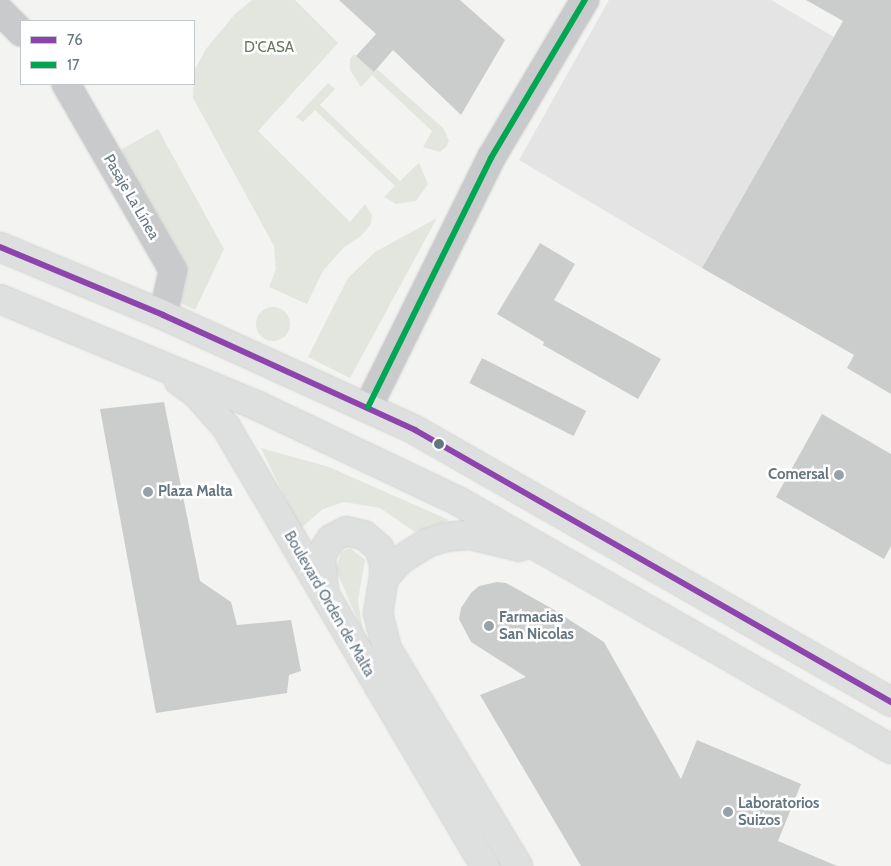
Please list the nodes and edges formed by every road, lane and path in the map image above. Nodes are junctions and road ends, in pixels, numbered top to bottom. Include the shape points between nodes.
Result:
1 (585, 0) edge
2 (0, 11) edge
3 (20, 31) edge
4 (67, 85) edge
5 (0, 247) edge
6 (0, 298) edge
7 (163, 315) junction
8 (152, 360) junction
9 (368, 407) junction
10 (384, 578) junction
11 (594, 578) junction
12 (328, 604) junction
13 (891, 702) edge
14 (891, 749) edge
15 (485, 866) edge
16 (518, 866) edge

1 - 9 street via 491,158
2 - 3 street
4 - 7 street, Pasaje La Línea via 173,270
5 - 7 highway
6 - 8 highway
7 - 9 highway
8 - 11 highway via 458,502
8 - 12 highway, Boulevard Orden de Malta via 197,394 226,427
9 - 13 highway via 607,538
10 - 11 highway via 400,560 427,543 461,535 496,539
10 - 12 highway, Boulevard Orden de Malta via 379,548 358,532 340,533 331,539 321,555
10 - 16 highway, Boulevard Orden de Malta via 378,614 383,641
11 - 14 highway
12 - 15 highway, Boulevard Orden de Malta

